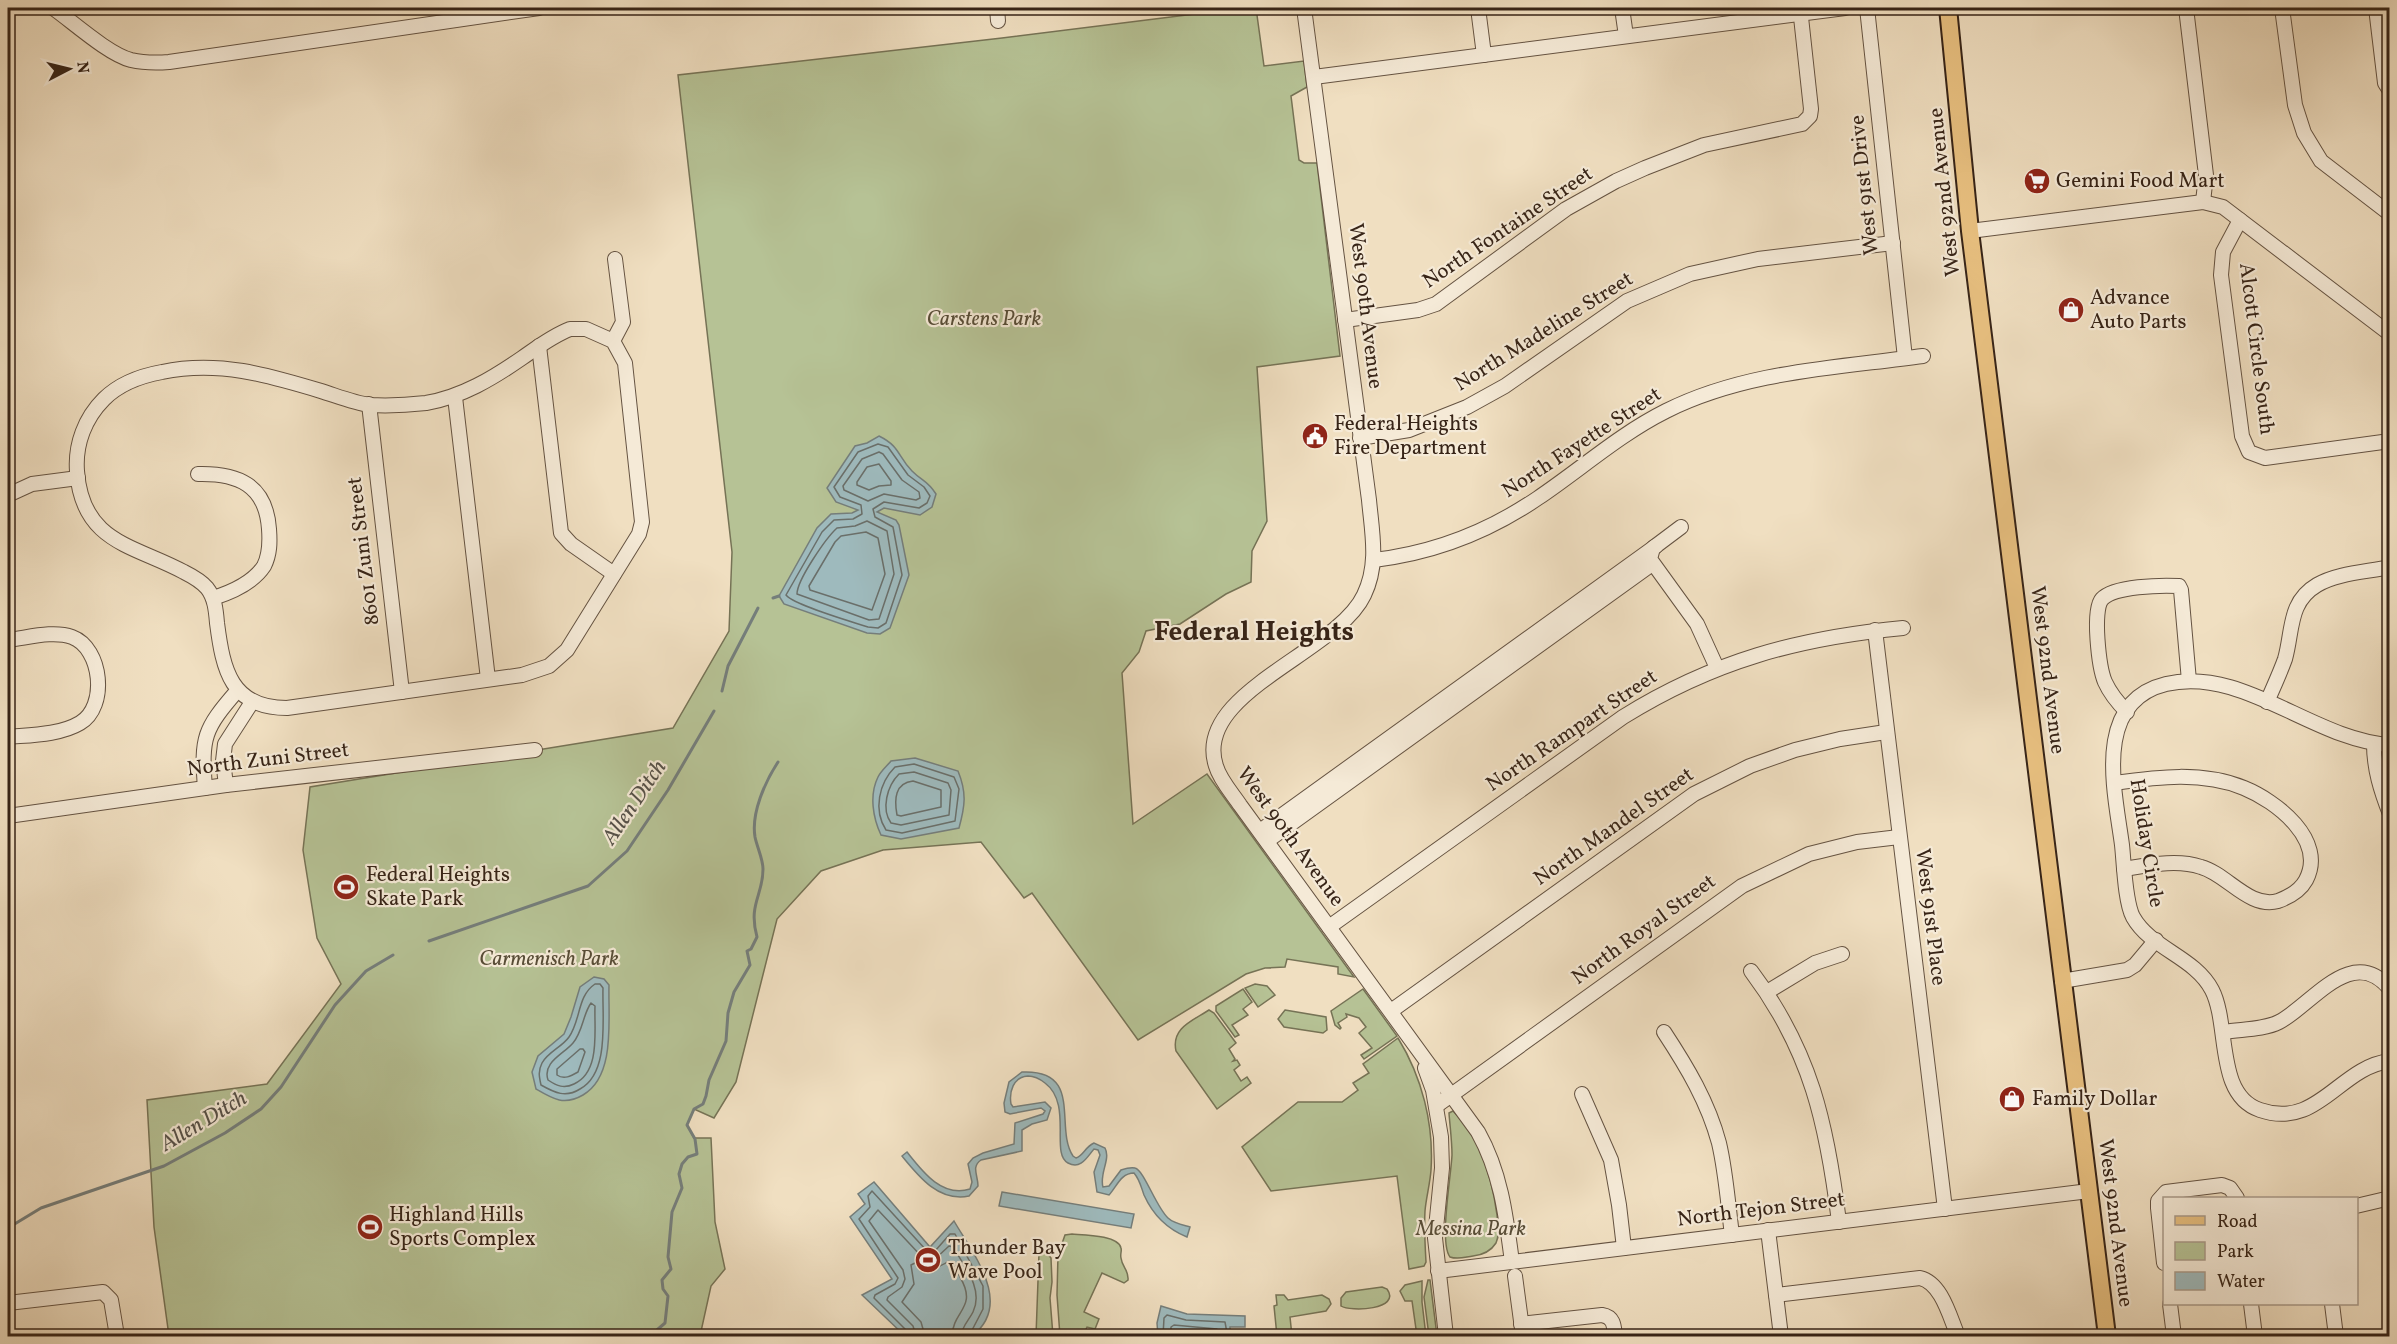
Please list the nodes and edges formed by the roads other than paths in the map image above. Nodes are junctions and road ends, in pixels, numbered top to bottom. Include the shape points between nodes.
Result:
1 (53, 8) edge
2 (539, 8) edge
3 (1304, 8) edge
4 (1478, 8) edge
5 (1622, 8) edge
6 (1845, 8) edge
7 (1867, 8) edge
8 (1948, 8) edge
9 (2186, 8) edge
10 (2282, 8) edge
11 (2376, 8) edge
12 (1800, 10) edge
13 (488, 11) edge
14 (1626, 36) junction
15 (1484, 55) junction
16 (1314, 77) junction
17 (2390, 91) edge
18 (2203, 202) junction
19 (2390, 214) edge
20 (2240, 220) junction
21 (1970, 231) junction
22 (1893, 243) junction
23 (615, 259) dead end
24 (1345, 320) junction
25 (2390, 334) edge
26 (613, 341) junction
27 (539, 346) junction
28 (1923, 356) dead end
29 (1905, 358) junction
30 (455, 397) junction
31 (369, 405) junction
32 (1360, 438) junction
33 (2390, 441) edge
34 (198, 474) dead end
35 (78, 478) junction
36 (8, 495) edge
37 (1681, 527) dead end
38 (1656, 546) junction
39 (1374, 560) junction
40 (1652, 564) junction
41 (2390, 567) edge
42 (614, 574) junction
43 (213, 598) junction
44 (1903, 628) dead end
45 (1875, 630) junction
46 (8, 640) edge
47 (1533, 642) junction
48 (1717, 668) junction
49 (488, 679) junction
50 (2189, 681) junction
51 (237, 691) junction
52 (402, 692) junction
53 (252, 702) junction
54 (2267, 702) junction
55 (2127, 712) junction
56 (1886, 732) junction
57 (8, 737) edge
58 (2374, 744) junction
59 (2390, 745) edge
60 (535, 750) dead end
61 (2114, 783) junction
62 (226, 785) junction
63 (205, 788) junction
64 (2390, 814) edge
65 (8, 816) edge
66 (1264, 836) junction
67 (1899, 837) junction
68 (2124, 869) junction
69 (1329, 927) junction
70 (2156, 940) junction
71 (1842, 954) dead end
72 (1751, 971) dead end
73 (2062, 981) junction
74 (2390, 989) edge
75 (1767, 993) junction
76 (1391, 1011) junction
77 (1664, 1032) dead end
78 (2224, 1032) junction
79 (1418, 1052) junction
80 (2390, 1061) edge
81 (1582, 1094) dead end
82 (1451, 1096) junction
83 (1436, 1106) junction
84 (2089, 1191) junction
85 (2236, 1197) edge
86 (2390, 1198) edge
87 (2358, 1206) edge
88 (1945, 1209) junction
89 (1839, 1222) junction
90 (1768, 1230) junction
91 (1732, 1235) junction
92 (1624, 1248) junction
93 (2163, 1253) edge
94 (1514, 1269) junction
95 (1437, 1271) junction
96 (1776, 1295) junction
97 (8, 1303) edge
98 (2170, 1305) edge
99 (2251, 1305) edge
100 (2332, 1305) edge
101 (1522, 1330) edge
102 (117, 1336) edge
103 (1446, 1336) edge
104 (1615, 1336) edge
105 (1781, 1336) edge
106 (1959, 1336) edge
107 (2107, 1336) edge
108 (2174, 1336) edge
109 (2255, 1336) edge
110 (2336, 1336) edge

1 - 13 street via 112,51 148,63
2 - 13 street
3 - 16 street, West 90th Avenue
4 - 15 street
5 - 14 street
6 - 12 street
7 - 22 street, West 91st Drive
8 - 21 main road, West 92nd Avenue
9 - 18 street via 2206,175
10 - 19 street via 2295,105 2304,133 2321,161
11 - 17 street via 2385,83
12 - 14 street
12 - 24 street, North Fontaine Street via 1810,101 1810,116 1802,124 1704,145 1587,196 1430,307
14 - 15 street
15 - 16 street
16 - 24 street, West 90th Avenue
18 - 20 street via 2223,207
18 - 21 street
20 - 25 street
20 - 33 street, Alcott Circle South via 2223,252 2222,275 2242,436 2249,452 2265,458
21 - 73 main road, West 92nd Avenue
22 - 29 street, West 91st Drive
22 - 32 street, North Madeline Street via 1758,259 1690,274 1627,301 1505,386 1467,407 1409,430
23 - 26 street via 623,322
24 - 32 street, West 90th Avenue
26 - 27 street via 586,329 570,329
26 - 42 street via 625,363 642,509 639,534
27 - 30 street
27 - 42 street via 561,532 578,550
28 - 29 street, North Fayette Street
29 - 39 street, North Fayette Street via 1781,374 1699,396 1630,432 1539,498 1490,527 1433,549
30 - 31 street via 426,403
30 - 49 street
31 - 35 street via 226,367 194,367 146,375 117,388 91,415 79,444
31 - 52 street, 8601 Zuni Street
32 - 39 street, West 90th Avenue
34 - 43 street via 223,474 247,483 264,506 269,524 269,550 260,571 245,584
35 - 36 street via 32,484
35 - 43 street via 93,518 112,538 194,577
37 - 38 street
38 - 40 street via 1650,554
38 - 47 street
39 - 66 street, West 90th Avenue via 1364,597 1346,621 1240,699 1220,723 1214,742 1216,767
40 - 47 street
40 - 48 street via 1697,624
41 - 54 street via 2328,580 2307,592 2292,618 2284,660
42 - 49 street via 574,640 556,661 543,670
43 - 51 street via 225,666
44 - 45 street, North Rampart Street
45 - 48 street, North Rampart Street via 1792,644
45 - 56 street, West 91st Place
46 - 57 street via 61,634 75,638 93,658 98,688 94,709 81,723
47 - 66 street
48 - 69 street, North Rampart Street via 1623,717
49 - 52 street
50 - 54 street, Holiday Circle via 2223,686
50 - 55 street, Holiday Circle via 2145,693
50 - 55 street via 2179,586 2113,591 2102,599 2098,609 2100,668 2112,695
51 - 53 street
51 - 63 street via 207,732 202,753
52 - 53 street via 287,708
53 - 62 street via 225,744
54 - 58 street, Holiday Circle via 2341,735
55 - 61 street, Holiday Circle via 2112,752
56 - 67 street, West 91st Place
56 - 76 street, North Mandel Street via 1795,750 1750,766 1694,794
58 - 59 street, Holiday Circle
58 - 64 street via 2378,783
60 - 62 street, North Zuni Street
61 - 68 street, Holiday Circle
61 - 68 street via 2183,776 2244,788 2283,812 2304,838 2311,857 2308,875 2299,890 2270,902 2253,898 2223,877 2198,866 2162,864
62 - 63 street, North Zuni Street
63 - 65 street, North Zuni Street
66 - 69 street, West 90th Avenue
67 - 82 street, North Royal Street via 1809,854 1742,886
67 - 88 street, West 91st Place
68 - 70 street, Holiday Circle via 2133,916
69 - 76 street, West 90th Avenue
70 - 73 street via 2127,970
70 - 78 street, Holiday Circle via 2204,978 2218,1006
71 - 75 street via 1815,963
72 - 75 street
73 - 84 main road, West 92nd Avenue
74 - 78 street via 2370,975 2345,975 2281,1021
75 - 89 street via 1794,1039 1813,1084 1826,1132
76 - 79 street, West 90th Avenue
77 - 91 street via 1692,1076 1713,1125 1724,1164
78 - 80 street, Holiday Circle via 2228,1073 2237,1092 2254,1108 2277,1114 2299,1113 2363,1068
79 - 82 street, West 90th Avenue
79 - 83 street, West 90th Avenue
81 - 92 street via 1611,1160
82 - 83 street, North Royal Street
82 - 94 street, West 90th Avenue via 1478,1132 1496,1171
83 - 95 street, West 90th Avenue via 1442,1155 1435,1238
84 - 88 street, North Tejon Street
84 - 107 main road, West 92nd Avenue
85 - 93 street via 2226,1186 2166,1192 2158,1201
86 - 87 street
88 - 89 street, North Tejon Street
89 - 90 street, North Tejon Street
90 - 91 street, North Tejon Street
90 - 96 street
91 - 92 street, North Tejon Street
92 - 94 street, North Tejon Street
94 - 95 street, North Tejon Street
94 - 101 street, West 90th Avenue
95 - 103 street, West 90th Avenue
96 - 105 street
96 - 106 street via 1920,1278 1936,1288
97 - 102 street via 99,1292 108,1295 113,1307
98 - 108 street
99 - 109 street
100 - 110 street
101 - 104 street via 1602,1315 1612,1321

